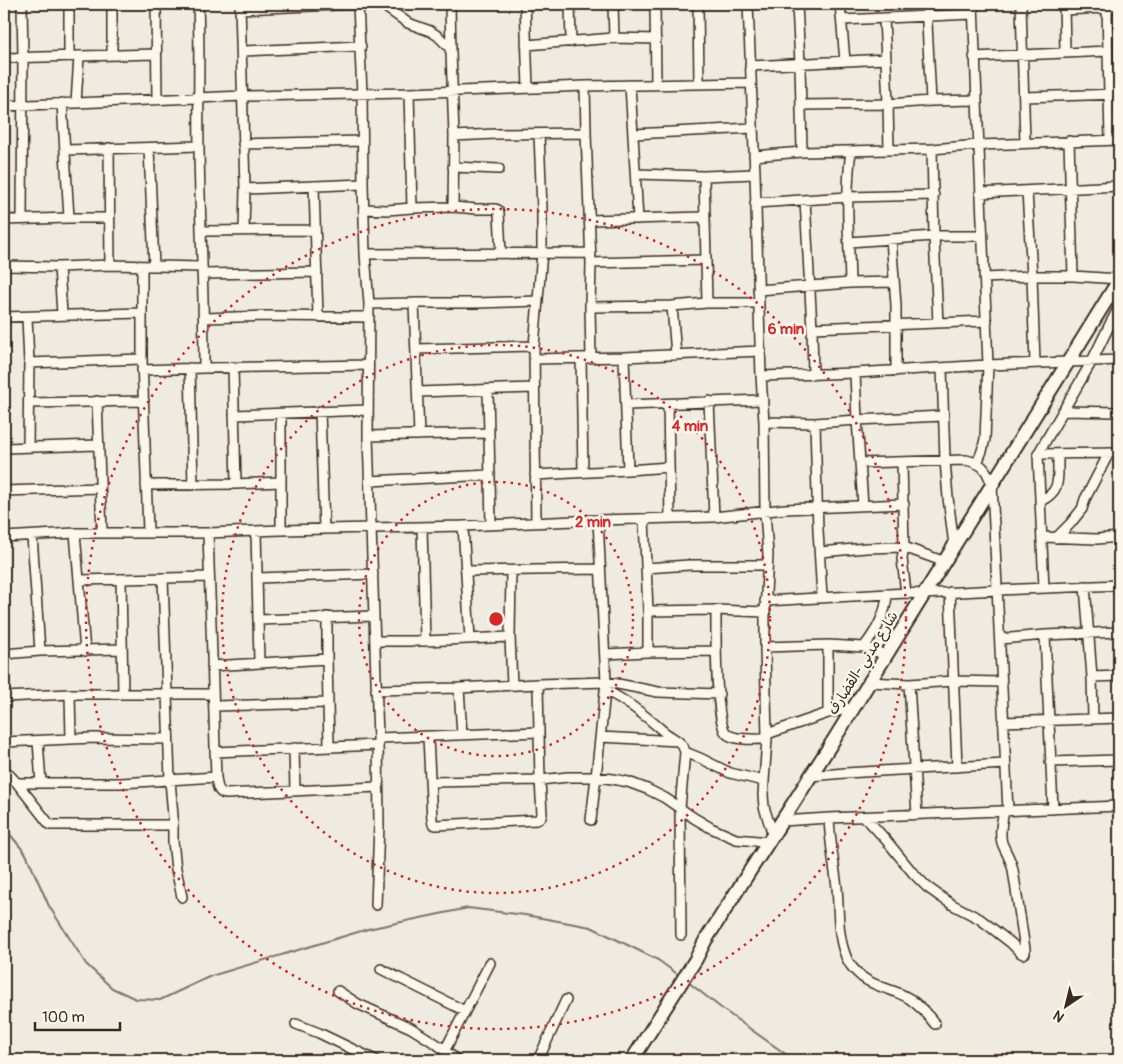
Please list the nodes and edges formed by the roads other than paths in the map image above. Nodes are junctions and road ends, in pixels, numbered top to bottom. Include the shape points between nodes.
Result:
1 (22, 4) edge
2 (69, 4) edge
3 (112, 4) edge
4 (156, 4) edge
5 (198, 4) edge
6 (358, 4) edge
7 (382, 4) edge
8 (450, 4) edge
9 (525, 4) edge
10 (570, 4) edge
11 (613, 4) edge
12 (655, 4) edge
13 (698, 4) edge
14 (748, 4) edge
15 (797, 4) edge
16 (840, 4) edge
17 (926, 4) edge
18 (972, 4) edge
19 (1021, 4) edge
20 (240, 6) edge
21 (1064, 7) edge
22 (1119, 7) edge
23 (1108, 8) junction
24 (973, 14) junction
25 (927, 15) junction
26 (884, 18) junction
27 (842, 20) junction
28 (614, 38) junction
29 (656, 38) junction
30 (571, 42) junction
31 (526, 45) junction
32 (361, 46) junction
33 (242, 51) junction
34 (1108, 51) junction
35 (451, 52) junction
36 (1065, 52) junction
37 (112, 54) junction
38 (156, 54) junction
39 (1022, 54) junction
40 (68, 56) junction
41 (79, 56) junction
42 (23, 57) junction
43 (974, 57) junction
44 (4, 58) edge
45 (886, 58) junction
46 (845, 61) junction
47 (800, 64) junction
48 (750, 66) junction
49 (699, 83) junction
50 (751, 83) junction
51 (656, 84) junction
52 (630, 85) junction
53 (585, 86) junction
54 (528, 88) junction
55 (452, 92) junction
56 (409, 93) junction
57 (362, 94) junction
58 (1110, 94) junction
59 (1119, 94) edge
60 (243, 96) junction
61 (1024, 97) junction
62 (200, 98) junction
63 (156, 100) junction
64 (931, 100) junction
65 (976, 100) junction
66 (62, 103) junction
67 (76, 103) junction
68 (888, 104) junction
69 (22, 105) junction
70 (801, 105) junction
71 (4, 106) edge
72 (753, 128) junction
73 (586, 133) junction
74 (538, 134) junction
75 (633, 134) junction
76 (454, 136) junction
77 (1115, 140) edge
78 (362, 141) junction
79 (1069, 141) junction
80 (1025, 143) junction
81 (243, 144) junction
82 (979, 145) junction
83 (199, 146) junction
84 (109, 148) junction
85 (149, 148) junction
86 (932, 149) junction
87 (66, 150) junction
88 (889, 150) junction
89 (850, 151) junction
90 (802, 152) junction
91 (754, 156) junction
92 (453, 167) junction
93 (499, 169) dead end
94 (636, 174) junction
95 (755, 174) junction
96 (704, 176) junction
97 (363, 184) junction
98 (314, 186) junction
99 (1119, 186) edge
100 (245, 189) junction
101 (1071, 189) junction
102 (1028, 191) junction
103 (980, 193) junction
104 (934, 195) junction
105 (848, 197) junction
106 (805, 200) junction
107 (756, 203) junction
108 (453, 207) junction
109 (412, 208) junction
110 (364, 209) junction
111 (705, 217) junction
112 (69, 218) junction
113 (109, 218) junction
114 (638, 219) junction
115 (4, 220) edge
116 (22, 220) junction
117 (590, 220) junction
118 (244, 230) junction
119 (315, 230) junction
120 (202, 231) junction
121 (934, 236) junction
122 (982, 236) junction
123 (891, 239) junction
124 (849, 242) junction
125 (501, 253) junction
126 (542, 253) junction
127 (365, 254) junction
128 (591, 258) junction
129 (705, 260) junction
130 (110, 265) junction
131 (4, 266) edge
132 (142, 266) junction
133 (154, 266) junction
134 (59, 267) junction
135 (202, 270) junction
136 (317, 272) junction
137 (1032, 276) junction
138 (1072, 276) junction
139 (984, 278) junction
140 (1119, 280) edge
141 (894, 282) junction
142 (850, 283) junction
143 (809, 287) junction
144 (758, 290) junction
145 (538, 301) junction
146 (414, 302) junction
147 (707, 303) junction
148 (759, 303) junction
149 (369, 304) junction
150 (672, 306) junction
151 (590, 307) junction
152 (1119, 307) edge
153 (141, 313) junction
154 (62, 314) junction
155 (27, 316) junction
156 (369, 316) junction
157 (4, 317) edge
158 (318, 317) junction
159 (204, 318) junction
160 (987, 322) junction
161 (938, 323) junction
162 (896, 324) junction
163 (812, 328) junction
164 (534, 346) junction
165 (416, 348) junction
166 (761, 351) junction
167 (676, 355) junction
168 (624, 357) junction
169 (580, 358) junction
170 (591, 358) junction
171 (142, 359) junction
172 (534, 359) junction
173 (1119, 360) edge
174 (1092, 361) junction
175 (1068, 362) junction
176 (29, 363) junction
177 (1035, 364) junction
178 (368, 365) junction
179 (988, 365) junction
180 (233, 367) junction
181 (190, 368) junction
182 (204, 368) junction
183 (942, 368) junction
184 (142, 370) junction
185 (896, 371) junction
186 (855, 373) junction
187 (813, 375) junction
188 (761, 376) junction
189 (534, 388) junction
190 (488, 390) junction
191 (418, 392) junction
192 (762, 400) junction
193 (98, 401) junction
194 (144, 401) junction
195 (709, 401) junction
196 (29, 403) junction
197 (668, 404) junction
198 (626, 406) junction
199 (368, 410) junction
200 (320, 411) junction
201 (1062, 411) junction
202 (1119, 412) edge
203 (281, 414) junction
204 (234, 415) junction
205 (943, 416) junction
206 (857, 420) junction
207 (764, 422) junction
208 (815, 423) junction
209 (489, 433) junction
210 (419, 435) junction
211 (368, 436) junction
212 (98, 445) junction
213 (28, 447) junction
214 (4, 448) edge
215 (1109, 453) junction
216 (1119, 453) edge
217 (1038, 454) junction
218 (1058, 455) junction
219 (945, 460) junction
220 (902, 462) junction
221 (860, 463) junction
222 (977, 463) junction
223 (669, 467) junction
224 (628, 470) junction
225 (583, 472) junction
226 (535, 474) junction
227 (490, 475) junction
228 (370, 481) junction
229 (280, 482) junction
230 (236, 484) junction
231 (146, 485) junction
232 (193, 485) junction
233 (992, 485) junction
234 (100, 488) junction
235 (4, 491) edge
236 (1041, 501) junction
237 (904, 504) junction
238 (862, 505) junction
239 (818, 508) junction
240 (765, 511) junction
241 (714, 517) junction
242 (670, 518) junction
243 (644, 519) junction
244 (598, 520) junction
245 (536, 522) junction
246 (491, 524) junction
247 (463, 526) junction
248 (422, 527) junction
249 (372, 528) junction
250 (324, 529) junction
251 (281, 530) junction
252 (256, 531) junction
253 (102, 532) junction
254 (148, 532) junction
255 (75, 533) junction
256 (208, 533) junction
257 (32, 536) junction
258 (4, 537) edge
259 (1042, 537) junction
260 (1119, 537) edge
261 (1056, 538) junction
262 (954, 545) junction
263 (904, 547) junction
264 (820, 552) junction
265 (945, 562) junction
266 (767, 565) junction
267 (646, 568) junction
268 (600, 569) junction
269 (511, 570) junction
270 (466, 571) junction
271 (373, 574) junction
272 (209, 577) junction
273 (163, 578) junction
274 (257, 578) junction
275 (121, 579) junction
276 (79, 580) junction
277 (1119, 584) edge
278 (1085, 586) junction
279 (1044, 588) junction
280 (996, 590) junction
281 (950, 592) junction
282 (906, 593) junction
283 (887, 594) junction
284 (923, 594) junction
285 (822, 597) junction
286 (765, 600) junction
287 (716, 610) junction
288 (648, 611) junction
289 (765, 612) junction
290 (374, 616) junction
291 (326, 617) junction
292 (258, 620) junction
293 (1119, 632) edge
294 (1088, 633) junction
295 (1045, 635) junction
296 (510, 637) junction
297 (470, 639) junction
298 (1000, 639) junction
299 (375, 641) junction
300 (425, 641) junction
301 (828, 645) junction
302 (764, 647) junction
303 (864, 647) junction
304 (122, 650) junction
305 (40, 651) junction
306 (85, 651) junction
307 (716, 651) junction
308 (648, 652) junction
309 (4, 654) edge
310 (605, 654) junction
311 (886, 655) junction
312 (326, 659) junction
313 (259, 662) junction
314 (212, 666) junction
315 (1119, 676) edge
316 (1092, 678) junction
317 (869, 682) junction
318 (954, 682) junction
319 (1001, 682) junction
320 (538, 684) junction
321 (909, 684) junction
322 (512, 685) junction
323 (605, 686) junction
324 (460, 688) junction
325 (376, 690) junction
326 (70, 694) junction
327 (123, 694) junction
328 (166, 694) junction
329 (213, 694) junction
330 (718, 694) junction
331 (4, 697) edge
332 (328, 702) junction
333 (214, 706) junction
334 (852, 708) junction
335 (828, 713) junction
336 (1119, 718) edge
337 (1093, 719) junction
338 (1048, 720) junction
339 (1003, 722) junction
340 (539, 732) junction
341 (462, 735) junction
342 (428, 736) junction
343 (767, 736) junction
344 (600, 737) junction
345 (168, 739) junction
346 (71, 740) junction
347 (38, 741) junction
348 (378, 741) junction
349 (678, 741) junction
350 (4, 742) edge
351 (329, 746) junction
352 (294, 748) junction
353 (215, 752) junction
354 (685, 752) junction
355 (1119, 760) edge
356 (1050, 762) junction
357 (1005, 764) junction
358 (957, 768) junction
359 (4, 769) edge
360 (914, 770) junction
361 (216, 776) junction
362 (810, 776) junction
363 (596, 777) junction
364 (170, 780) junction
365 (540, 780) junction
366 (764, 781) junction
367 (430, 782) junction
368 (17, 783) junction
369 (41, 783) junction
370 (378, 787) junction
371 (295, 791) junction
372 (1119, 806) edge
373 (680, 808) junction
374 (1053, 809) junction
375 (1006, 811) junction
376 (917, 815) junction
377 (865, 817) junction
378 (829, 818) junction
379 (591, 820) dead end
380 (782, 821) junction
381 (173, 825) junction
382 (771, 839) junction
383 (182, 897) dead end
384 (376, 905) dead end
385 (681, 935) dead end
386 (490, 963) dead end
387 (380, 969) dead end
388 (338, 991) dead end
389 (566, 1000) dead end
390 (465, 1011) junction
391 (296, 1024) dead end
392 (935, 1024) dead end
393 (445, 1050) junction
394 (374, 1060) edge
395 (457, 1060) edge
396 (538, 1060) edge
397 (632, 1060) edge

1 - 42 street
2 - 40 street
3 - 37 street
4 - 38 street
5 - 62 street
6 - 20 street
6 - 32 street
7 - 35 street via 408,23 438,36
8 - 35 street
9 - 31 street
10 - 30 street
11 - 28 street
12 - 29 street
13 - 49 street
14 - 48 street
15 - 47 street
16 - 27 street
17 - 25 street
18 - 24 street
19 - 39 street
20 - 33 street
21 - 23 street
21 - 36 street
22 - 23 street
23 - 34 street
24 - 25 street
24 - 43 street
25 - 26 street
25 - 64 street
26 - 27 street
26 - 45 street
27 - 46 street
28 - 29 street
28 - 30 street
29 - 51 street
30 - 31 street
31 - 54 street
32 - 33 street
32 - 57 street
33 - 60 street
34 - 36 street
34 - 58 street
35 - 55 street
36 - 39 street
37 - 38 street
37 - 41 street
38 - 63 street
39 - 43 street
39 - 61 street
40 - 41 street
40 - 42 street
41 - 67 street
42 - 44 street
42 - 69 street
43 - 65 street
45 - 46 street
45 - 68 street
46 - 47 street
47 - 48 street
47 - 70 street
48 - 50 street
49 - 50 street
49 - 51 street
50 - 72 street
51 - 52 street
52 - 53 street
52 - 75 street
53 - 54 street
53 - 73 street
54 - 55 street
55 - 56 street
55 - 76 street
56 - 57 street
56 - 109 street
57 - 60 street
57 - 78 street
58 - 59 street
58 - 61 street
58 - 77 street
60 - 62 street
60 - 81 street
61 - 80 street
62 - 63 street
62 - 83 street
63 - 67 street
64 - 65 street
64 - 68 street
65 - 82 street
66 - 67 street
66 - 69 street
66 - 87 street
68 - 70 street
68 - 88 street
69 - 71 street
69 - 116 street
70 - 90 street
72 - 75 street
72 - 91 street
73 - 74 street
73 - 117 street
74 - 76 street
74 - 126 street
75 - 94 street
76 - 92 street
77 - 79 street
78 - 81 street
78 - 97 street
79 - 80 street
79 - 101 street
80 - 82 street
81 - 100 street
82 - 86 street
82 - 103 street
83 - 85 street
83 - 120 street
84 - 85 street
84 - 87 street
84 - 113 street
85 - 133 street
86 - 88 street
86 - 104 street
87 - 112 street
88 - 89 street
89 - 90 street
89 - 105 street
90 - 91 street
91 - 95 street
92 - 93 street
92 - 108 street
94 - 96 street
94 - 114 street
95 - 96 street
95 - 107 street
96 - 111 street
97 - 98 street
97 - 110 street
98 - 100 street
98 - 119 street
99 - 101 street
100 - 118 street
101 - 102 street
101 - 138 street
102 - 103 street
102 - 137 street
103 - 122 street
104 - 105 street
104 - 121 street
105 - 106 street
105 - 124 street
106 - 107 street
106 - 143 street
107 - 144 street
108 - 109 street
108 - 125 street via 498,210
109 - 110 street
110 - 127 street
111 - 114 street
111 - 129 street
112 - 113 street
112 - 116 street
113 - 130 street
114 - 117 street
115 - 116 street
117 - 128 street
118 - 119 street
118 - 120 street
119 - 136 street
120 - 135 street
121 - 122 street
121 - 123 street
121 - 161 street
122 - 139 street
123 - 124 street
123 - 141 street
124 - 142 street
125 - 126 street
125 - 127 street
126 - 128 street
126 - 145 street
127 - 149 street
128 - 129 street
128 - 151 street
129 - 147 street
130 - 132 street
130 - 134 street
131 - 134 street
132 - 133 street
132 - 153 street
133 - 135 street
134 - 154 street
135 - 136 street
135 - 159 street
136 - 158 street
137 - 138 street
137 - 139 street
137 - 177 street
138 - 140 street
139 - 160 street
140 - 175 highway, شارع مدني -القضارف
141 - 142 street
141 - 162 street
142 - 143 street
143 - 144 street
143 - 163 street
144 - 148 street
145 - 146 street
145 - 164 street
146 - 149 street
146 - 165 street
147 - 148 street
147 - 150 street
148 - 166 street
149 - 156 street
150 - 151 street
150 - 167 street
151 - 170 street
152 - 174 street
153 - 154 street
153 - 171 street
154 - 155 street
155 - 157 street
155 - 176 street
156 - 158 street
156 - 178 street
158 - 159 street
159 - 182 street
160 - 161 street
160 - 179 street
161 - 162 street
162 - 163 street
162 - 185 street
163 - 187 street
164 - 165 street
164 - 172 street
165 - 191 street
166 - 167 street
166 - 188 street
167 - 168 street
168 - 170 street
168 - 198 street
169 - 170 street
169 - 172 street
169 - 225 street
171 - 176 street
171 - 184 street
172 - 189 street
173 - 174 street
174 - 175 street
174 - 201 street
175 - 177 street
175 - 233 highway, شارع مدني -القضارف
176 - 196 street
177 - 179 street
178 - 180 street
178 - 199 street
179 - 183 street
179 - 222 street via 984,439
180 - 182 street
180 - 204 street
181 - 182 street
181 - 184 street
181 - 232 street
183 - 185 street
183 - 205 street
184 - 194 street
185 - 186 street
186 - 187 street
186 - 206 street
187 - 188 street
188 - 192 street
189 - 190 street
189 - 226 street
190 - 191 street
190 - 209 street
191 - 210 street
192 - 195 street
192 - 207 street
193 - 194 street
193 - 196 street
193 - 212 street
194 - 231 street
195 - 197 street
195 - 241 street
196 - 213 street
197 - 198 street
197 - 223 street
198 - 224 street
199 - 200 street
199 - 211 street
200 - 203 street
200 - 250 street
201 - 202 street
201 - 217 street
203 - 204 street
203 - 229 street
204 - 230 street
205 - 206 street
205 - 219 street
206 - 208 street
206 - 221 street
207 - 208 street
207 - 240 street
208 - 239 street
209 - 210 street
209 - 227 street
210 - 211 street
211 - 228 street
212 - 213 street
212 - 234 street
213 - 214 street
215 - 216 street
215 - 218 street
215 - 261 street via 1082,509
217 - 218 street
217 - 236 street
218 - 236 street via 1056,488
219 - 220 street
219 - 222 street
219 - 262 street
220 - 221 street
220 - 237 street
221 - 238 street
222 - 233 street via 984,467
223 - 224 street
223 - 242 street
224 - 225 street
225 - 226 street
226 - 245 street
227 - 228 street
227 - 246 street
228 - 249 street
229 - 230 street
229 - 251 street
230 - 232 street
231 - 232 street
231 - 254 street
233 - 262 highway, شارع مدني -القضارف
233 - 280 street
234 - 235 street
234 - 253 street
236 - 259 street
237 - 238 street
237 - 263 street
238 - 239 street
239 - 240 street
239 - 264 street
240 - 241 street
240 - 266 street
241 - 242 street
242 - 243 street
243 - 244 street
243 - 267 street
244 - 245 street
244 - 268 street
245 - 246 street
246 - 247 street
247 - 248 street
247 - 270 street
248 - 249 street
248 - 300 street
249 - 250 street
249 - 271 street
250 - 251 street
251 - 252 street
252 - 256 street
252 - 274 street
253 - 254 street
253 - 255 street
254 - 256 street
255 - 257 street
255 - 276 street
256 - 272 street
257 - 258 street
257 - 305 street
259 - 261 street
259 - 279 street
260 - 261 street
262 - 265 highway, شارع مدني -القضارف
263 - 264 street
263 - 265 street
263 - 282 street via 902,559
264 - 285 street
265 - 284 highway, شارع مدني -القضارف
266 - 267 street
266 - 286 street
267 - 288 street
268 - 269 street
268 - 310 street
269 - 270 street
269 - 296 street
270 - 297 street
271 - 274 street
271 - 290 street
272 - 273 street
272 - 314 street
273 - 275 street
273 - 328 street
274 - 292 street
275 - 276 street
275 - 304 street
276 - 306 street
277 - 278 street
278 - 279 street
278 - 294 street
279 - 280 street
280 - 281 street
280 - 298 street
281 - 284 street
281 - 318 street
282 - 283 street
282 - 284 street
283 - 285 street
283 - 303 street via 885,610
284 - 311 highway, شارع مدني -القضارف
285 - 286 street
286 - 289 street
287 - 288 street
287 - 289 street
287 - 307 street
288 - 308 street
289 - 302 street
290 - 291 street
290 - 299 street
291 - 292 street
291 - 312 street
292 - 313 street
293 - 294 street
294 - 295 street
294 - 316 street
295 - 298 street
295 - 338 street
296 - 297 street
296 - 322 street
297 - 300 street
298 - 319 street
299 - 300 street
299 - 325 street
301 - 302 street
301 - 303 street
301 - 335 street
302 - 343 street
303 - 311 street
304 - 306 street
304 - 327 street
305 - 306 street
305 - 309 street
307 - 308 street
307 - 330 street
308 - 310 street
310 - 323 street
311 - 317 highway, شارع مدني -القضارف
312 - 313 street
312 - 332 street
313 - 314 street
314 - 329 street
315 - 316 street
316 - 337 street
317 - 321 street
317 - 334 highway, شارع مدني -القضارف
318 - 319 street
318 - 321 street
318 - 358 street
319 - 339 street
320 - 322 street
320 - 323 street
320 - 340 street
321 - 360 street
322 - 324 street
323 - 330 street via 618,684 658,692
323 - 344 street
323 - 349 street
324 - 325 street
324 - 341 street
325 - 348 street
326 - 327 street
326 - 331 street
326 - 346 street
327 - 328 street
328 - 329 street
328 - 345 street
329 - 333 street
330 - 343 street via 725,732 738,738
332 - 333 street
332 - 351 street
333 - 353 street
334 - 335 street
334 - 362 highway, شارع مدني -القضارف
335 - 343 street
336 - 337 street
337 - 338 street
338 - 339 street
338 - 356 street
339 - 357 street
340 - 341 street
340 - 365 street
341 - 342 street
342 - 348 street
342 - 367 street
343 - 366 street
344 - 349 street
344 - 363 street
345 - 346 street
345 - 364 street
346 - 347 street
347 - 350 street
347 - 369 street
348 - 351 street
348 - 370 street
349 - 354 street
351 - 352 street
352 - 353 street
352 - 371 street
353 - 361 street
354 - 366 street via 730,772
354 - 373 street
355 - 356 street
356 - 374 street
357 - 358 street
357 - 375 street
358 - 360 street
359 - 368 street
360 - 362 street
360 - 376 street
361 - 364 street
361 - 371 street via 222,794
362 - 380 highway, شارع مدني -القضارف
363 - 365 street
363 - 373 street via 628,782
363 - 379 street
364 - 369 street
364 - 381 street
365 - 367 street
365 - 367 street via 542,814 538,820 436,825 432,820
366 - 382 street via 764,807
368 - 369 street
368 - 381 street via 50,825
370 - 371 street
370 - 384 street
372 - 374 street
373 - 382 street via 710,828 736,839
373 - 385 street
374 - 375 street
375 - 376 street
375 - 377 street via 1000,833 1013,870 1023,954 980,919 927,887
376 - 377 street
377 - 378 street
378 - 380 street
378 - 392 street via 842,943 847,960 862,978 911,1000
380 - 382 highway, شارع مدني -القضارف
381 - 383 street
382 - 397 highway, شارع مدني -القضارف
386 - 390 street
387 - 390 street
388 - 393 street via 358,1004 411,1028
389 - 396 street
390 - 393 street
391 - 394 street
393 - 395 street

